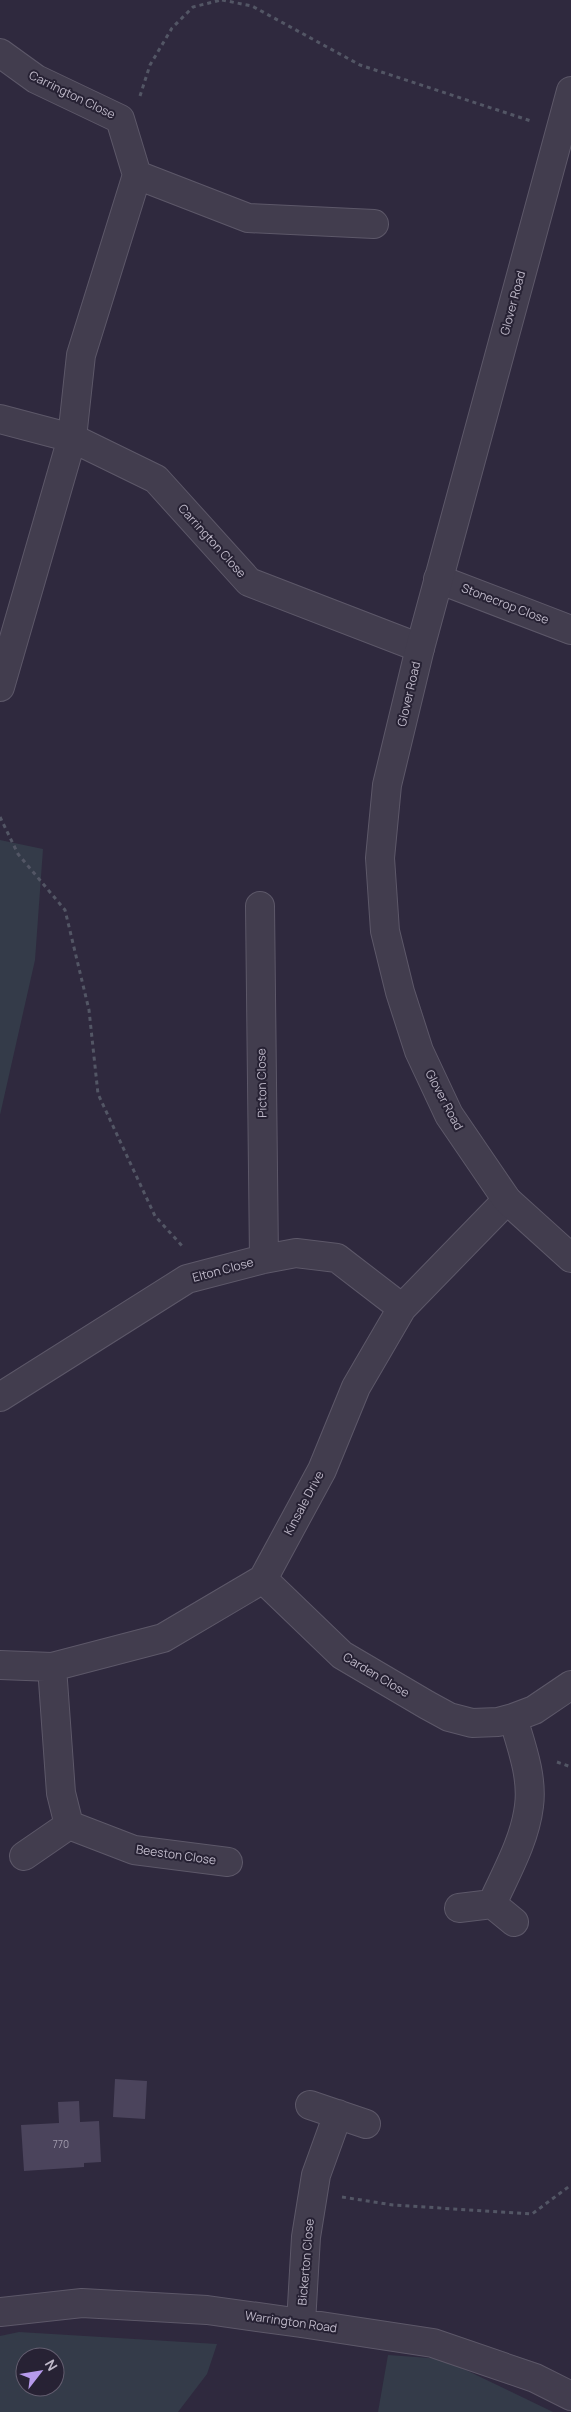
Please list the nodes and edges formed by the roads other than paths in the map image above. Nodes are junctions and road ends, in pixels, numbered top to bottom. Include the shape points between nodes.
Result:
1 (0, 53) edge
2 (571, 91) edge
3 (137, 175) junction
4 (374, 224) dead end
5 (0, 419) edge
6 (72, 438) junction
7 (438, 579) junction
8 (571, 630) edge
9 (420, 648) junction
10 (0, 687) edge
11 (260, 906) dead end
12 (507, 1200) junction
13 (571, 1258) edge
14 (264, 1259) junction
15 (402, 1308) junction
16 (0, 1397) edge
17 (263, 1579) junction
18 (0, 1665) edge
19 (52, 1667) junction
20 (571, 1686) edge
21 (513, 1718) junction
22 (69, 1825) junction
23 (24, 1856) dead end
24 (228, 1862) dead end
25 (492, 1904) junction
26 (459, 1908) dead end
27 (514, 1922) dead end
28 (310, 2105) dead end
29 (338, 2114) junction
30 (366, 2124) dead end
31 (0, 2312) edge
32 (302, 2323) junction
33 (571, 2396) edge

1 - 3 street, Carrington Close via 36,80 120,118
2 - 7 street, Glover Road
3 - 4 street via 248,218
3 - 6 street via 81,355
5 - 6 street, Carrington Close
6 - 9 street, Carrington Close via 156,479 249,582
6 - 10 street
7 - 8 street, Stonecrop Close
7 - 9 street, Glover Road
9 - 12 street, Glover Road via 387,785 380,858 386,931 400,992 419,1052 449,1116
11 - 14 street, Picton Close
12 - 13 street, Glover Road
12 - 15 street, Kinsale Drive
14 - 15 street, Elton Close via 296,1253 337,1258
14 - 16 street, Elton Close via 188,1279
15 - 17 street, Kinsale Drive via 356,1387 322,1470
17 - 19 street via 163,1638
17 - 21 street, Carden Close via 342,1654 427,1705 449,1717 472,1723
18 - 19 street
19 - 22 street via 61,1793
20 - 21 street, Carden Close via 534,1710
21 - 25 street via 523,1752 529,1804 519,1840
22 - 23 street
22 - 24 street, Beeston Close via 134,1850
25 - 26 street
25 - 27 street
28 - 29 street
29 - 30 street
29 - 32 street, Bickerton Close via 316,2175 306,2237
31 - 32 street, Warrington Road via 82,2303 208,2310
32 - 33 street, Warrington Road via 433,2343 535,2378

